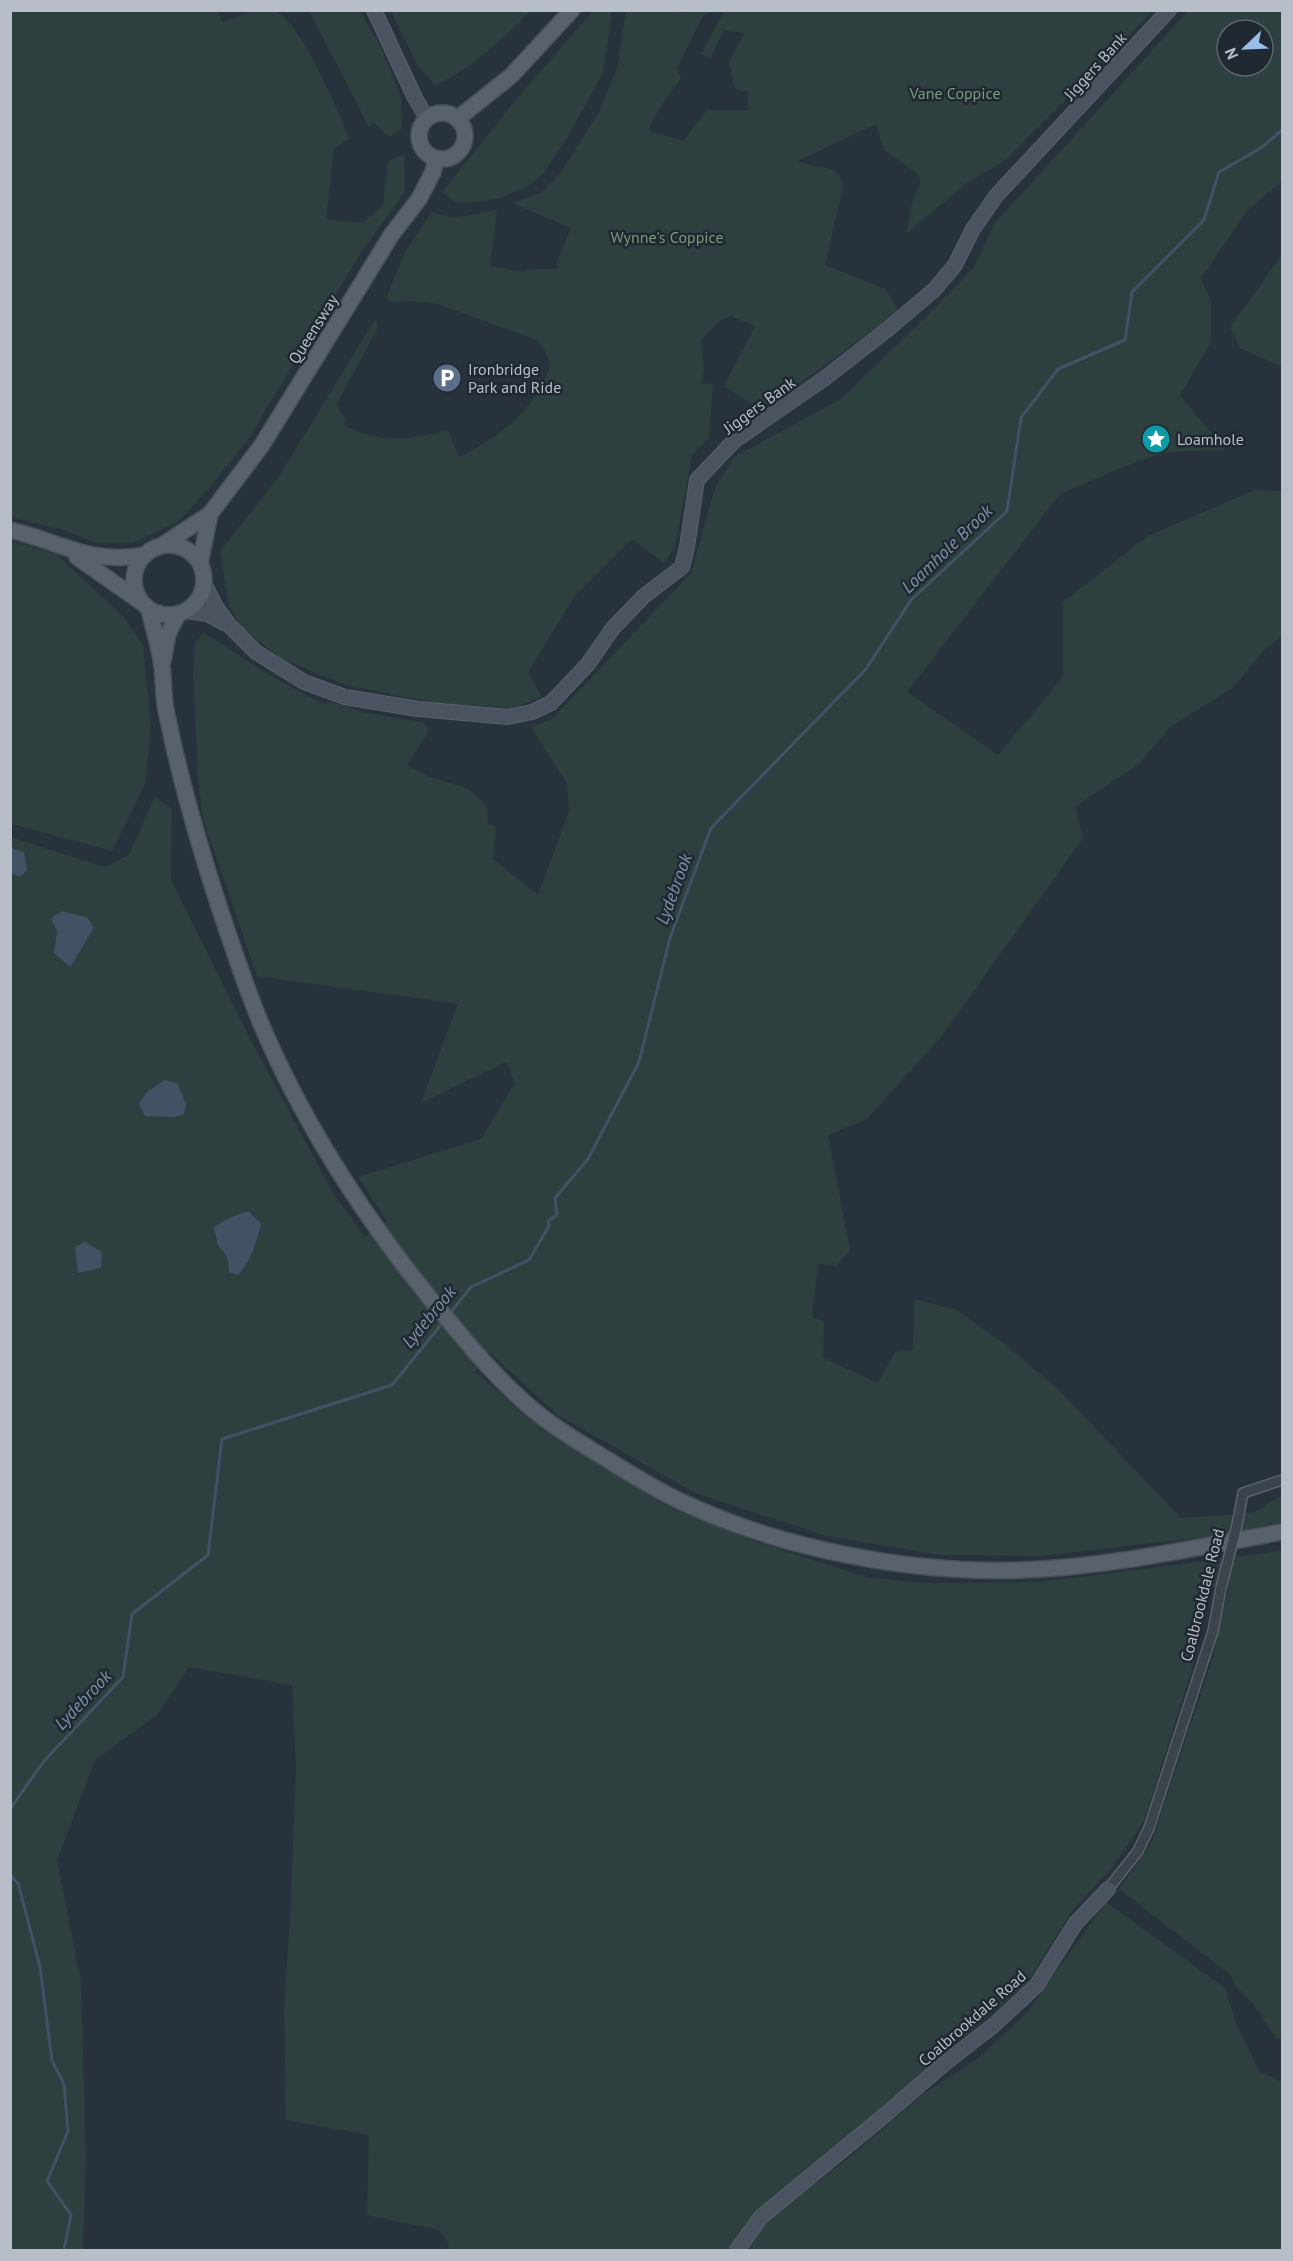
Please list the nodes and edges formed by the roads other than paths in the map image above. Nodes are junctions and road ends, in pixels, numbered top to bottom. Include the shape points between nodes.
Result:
1 (374, 10) edge
2 (572, 10) edge
3 (1169, 10) edge
4 (427, 118) junction
5 (457, 119) junction
6 (436, 158) junction
7 (210, 514) junction
8 (10, 531) edge
9 (161, 546) junction
10 (64, 549) junction
11 (145, 555) junction
12 (200, 563) junction
13 (204, 583) junction
14 (145, 606) junction
15 (183, 613) junction
16 (229, 625) junction
17 (162, 664) junction
18 (1282, 1479) edge
19 (1282, 1533) edge
20 (1108, 1889) joint
21 (737, 2250) edge

1 - 4 street
2 - 5 main road via 512,75
3 - 16 street, Jiggers Bank via 996,196 936,289 825,378 734,441 697,480 682,567 644,596 551,703 508,717 418,709 345,697 304,682 265,658
4 - 5 main road via 446,113
4 - 6 main road via 420,128 419,140 425,152
5 - 6 main road via 464,132 462,147 451,157
6 - 7 main road, Queensway via 419,199 392,234 262,445
7 - 9 main road, Queensway
7 - 12 main road, Queensway
8 - 10 main road
9 - 11 main road
9 - 12 main road via 183,548
10 - 11 main road via 106,557
10 - 14 main road
11 - 14 main road via 138,563 134,583
12 - 13 main road
13 - 15 main road via 196,604
13 - 16 street, Jiggers Bank
14 - 15 main road via 158,614
14 - 17 main road
15 - 16 street, Jiggers Bank via 208,614
15 - 17 main road via 168,634
17 - 19 main road via 164,704 187,807 260,1021 296,1095 337,1167 421,1290 484,1363 537,1413 640,1480 683,1502 802,1546 876,1559 940,1568 1020,1570 1120,1562
18 - 20 street, Coalbrookdale Road, bridge via 1243,1493 1214,1631 1149,1828 1138,1851
20 - 21 street, Coalbrookdale Road via 1075,1924 1038,1985 761,2217

